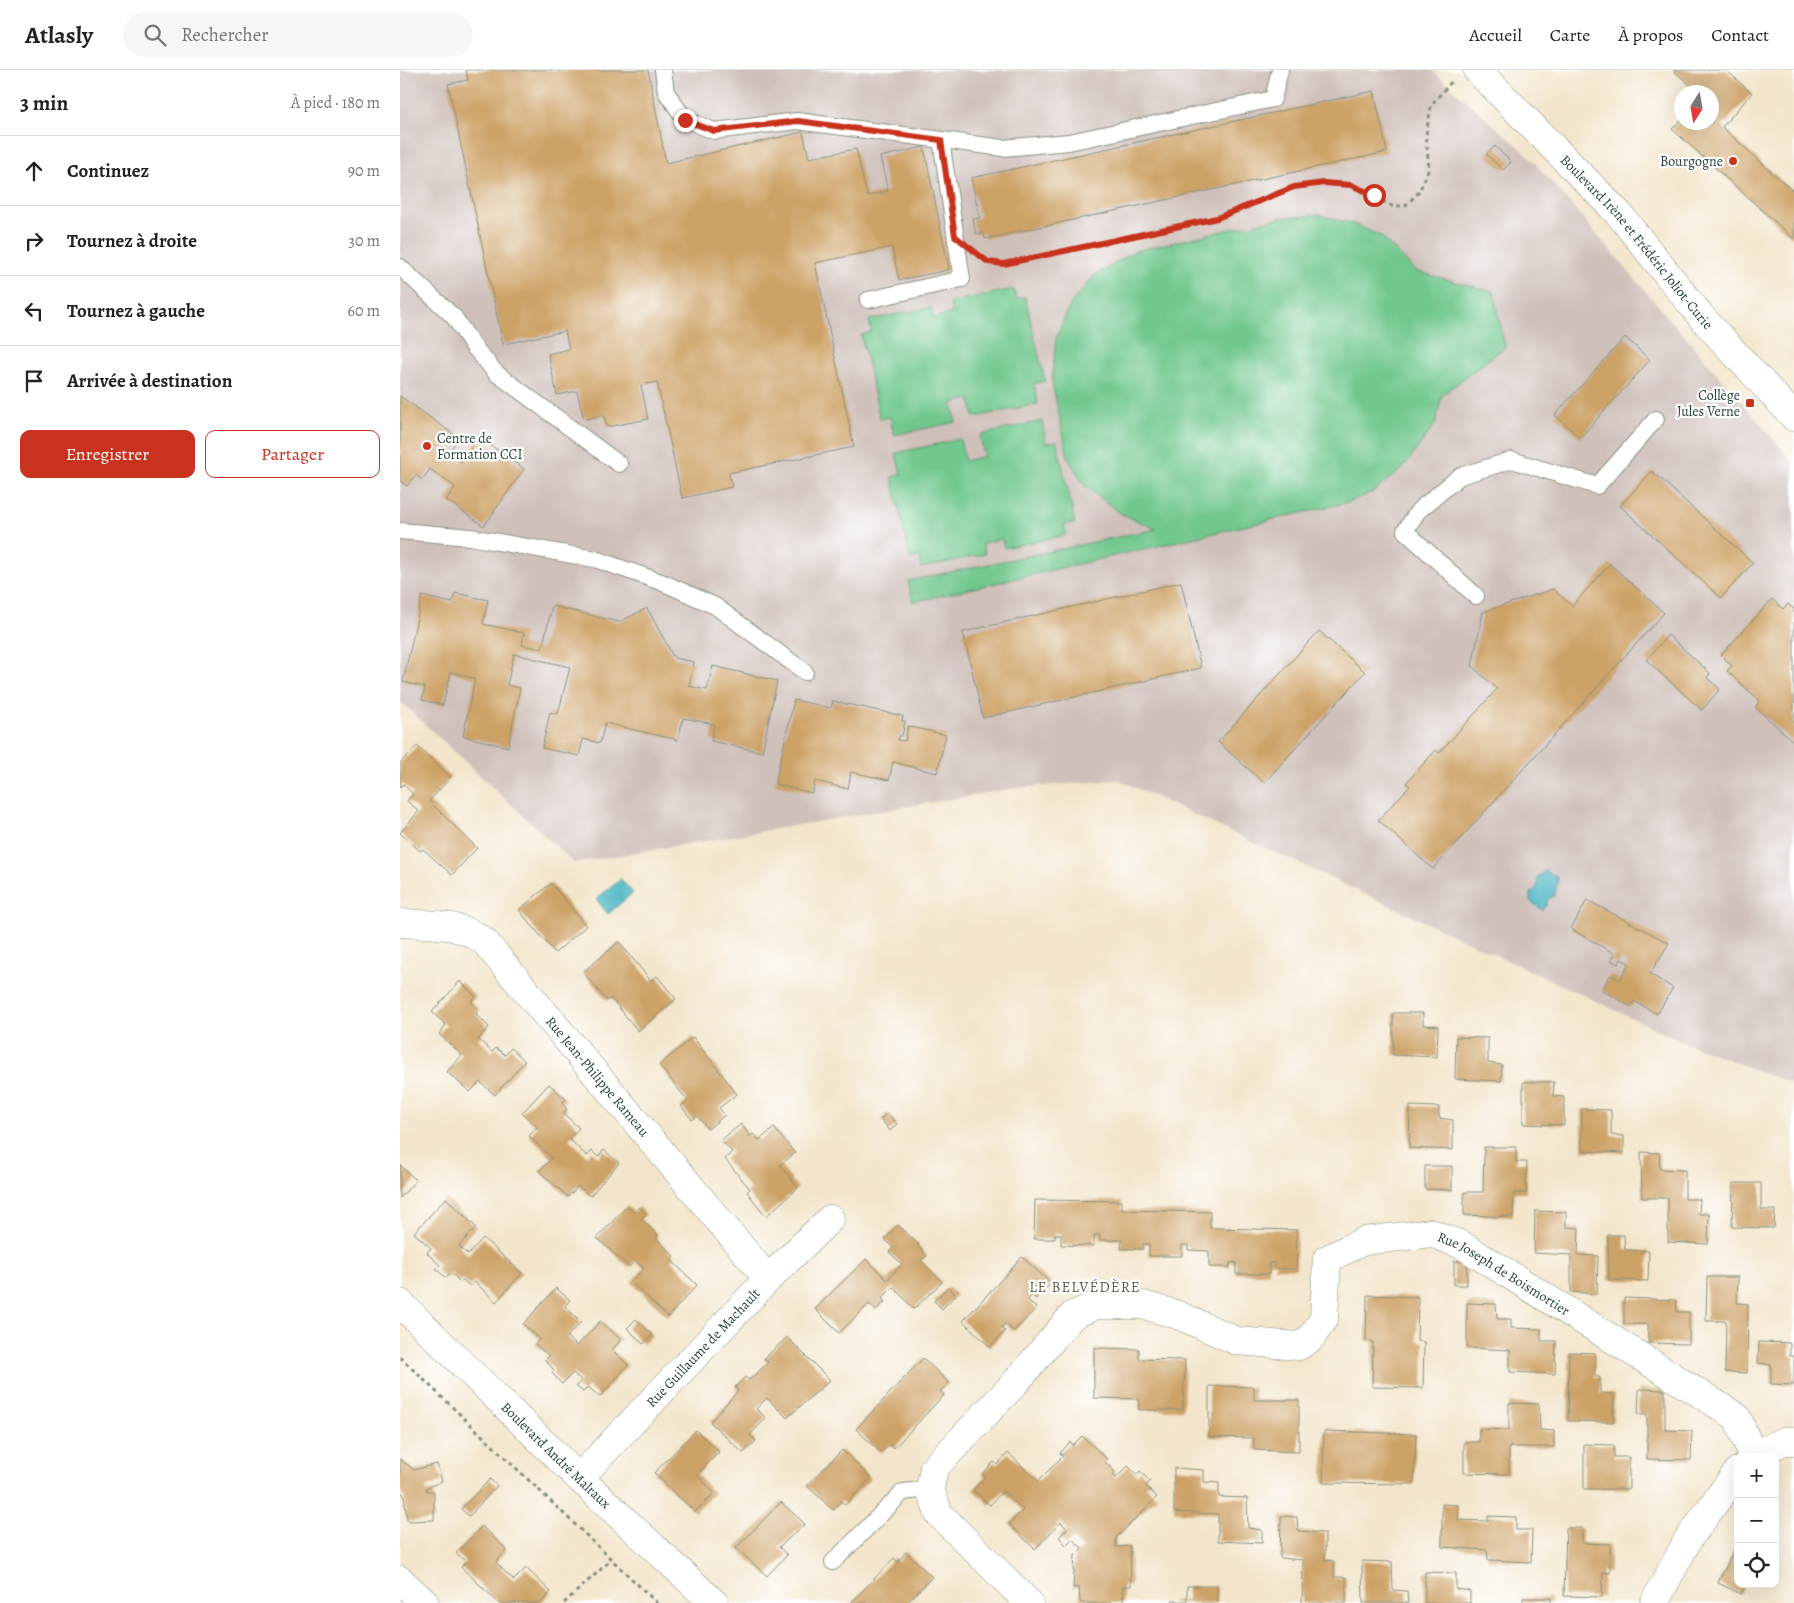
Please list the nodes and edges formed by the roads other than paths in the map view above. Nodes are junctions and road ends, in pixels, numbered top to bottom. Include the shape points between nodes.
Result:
1 (663, 70) edge
2 (1280, 70) edge
3 (1477, 70) edge
4 (941, 140) junction
5 (400, 267) edge
6 (868, 300) dead end
7 (1794, 417) edge
8 (1656, 419) dead end
9 (619, 464) dead end
10 (400, 532) edge
11 (1476, 596) dead end
12 (805, 672) dead end
13 (400, 923) edge
14 (830, 1219) dead end
15 (768, 1279) junction
16 (400, 1303) edge
17 (1794, 1441) edge
18 (1744, 1453) edge
19 (1761, 1453) edge
20 (1734, 1477) edge
21 (579, 1478) junction
22 (930, 1490) junction
23 (833, 1562) dead end
24 (400, 1580) edge
25 (425, 1603) edge
26 (714, 1603) edge
27 (1029, 1603) edge
28 (1654, 1603) edge

1 - 4 lane via 666,92 685,120 714,131 798,121
2 - 4 lane via 1273,99 1069,142 1003,148
3 - 7 street, Boulevard Irène et Frédéric Joliot-Curie via 1619,214 1704,320
4 - 6 lane via 962,279
5 - 9 lane via 454,317 474,348 496,373
8 - 11 lane via 1597,486 1512,460 1460,476 1418,511 1405,531
10 - 12 lane via 470,537 595,559 664,583 715,606
13 - 15 street, Rue Jean-Philippe Rameau via 469,930 484,941
14 - 15 street, Rue Guillaume de Machault
15 - 21 street, Rue Guillaume de Machault
16 - 21 street, Boulevard André Malraux
17 - 19 street via 1784,1441
18 - 22 street, Rue Joseph de Boismortier via 1737,1417 1462,1246 1432,1233 1364,1241 1327,1259 1324,1319 1310,1339 1298,1346 1237,1340 1178,1315 1143,1305 1096,1305 1073,1315 934,1468
20 - 28 street via 1689,1538
21 - 26 street, Boulevard André Malraux
22 - 23 lane via 903,1492
22 - 27 street via 939,1514
24 - 25 street

